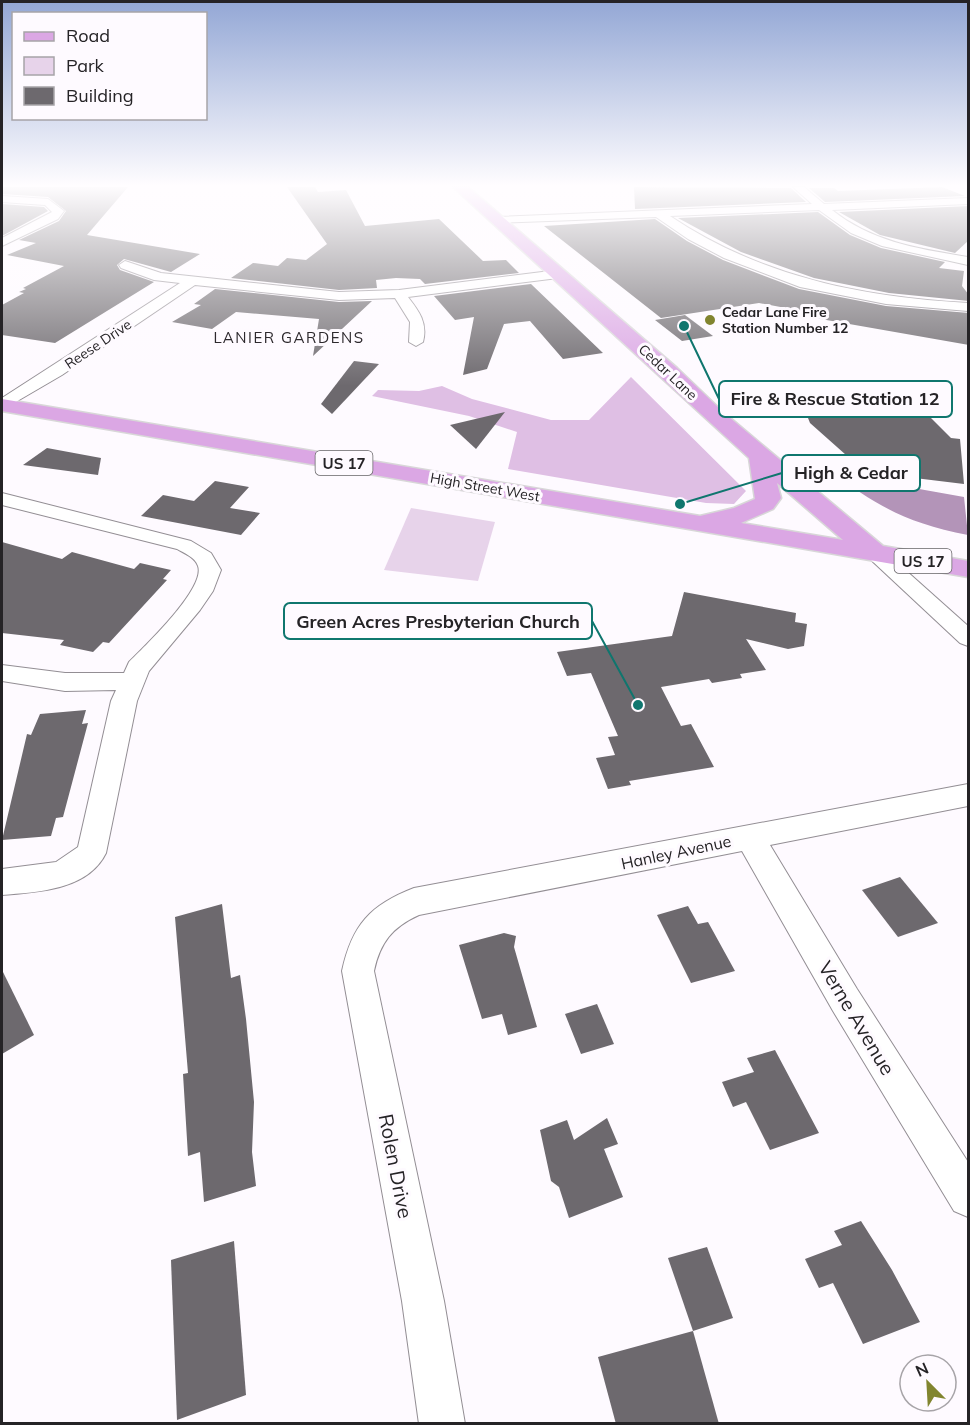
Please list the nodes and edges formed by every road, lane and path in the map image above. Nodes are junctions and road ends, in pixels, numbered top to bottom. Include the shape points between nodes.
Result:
1 (535, 254) edge
2 (723, 254) edge
3 (935, 254) edge
4 (969, 261) edge
5 (125, 265) dead end
6 (558, 274) junction
7 (192, 281) junction
8 (399, 294) junction
9 (969, 307) edge
10 (416, 342) dead end
11 (2, 405) edge
12 (2, 422) edge
13 (760, 454) junction
14 (2, 500) edge
15 (686, 522) junction
16 (877, 555) junction
17 (969, 569) edge
18 (969, 638) edge
19 (2, 673) edge
20 (130, 681) junction
21 (969, 795) edge
22 (749, 836) junction
23 (2, 882) edge
24 (386, 917) joint
25 (969, 1197) edge
26 (442, 1424) edge

1 - 6 main road, Cedar Lane
2 - 9 street via 778,276 847,294
3 - 4 street
5 - 7 street via 148,274
6 - 8 street
6 - 13 main road, Cedar Lane
7 - 8 street via 316,295
7 - 11 street, Reese Drive
8 - 10 street via 417,320
11 - 12 street via 8,417
11 - 15 main road, High Street West / US 17
13 - 15 main road via 768,498 764,504 740,515
13 - 16 main road, Cedar Lane
14 - 20 street via 184,545 206,559 210,569 206,588
15 - 16 main road, High Street West / US 17
16 - 17 main road, High Street West / US 17
16 - 18 street
19 - 20 street via 64,682
20 - 23 street via 91,853 71,870
21 - 22 street, Hanley Avenue
22 - 24 street, Hanley Avenue via 414,902
22 - 25 street, Verne Avenue via 845,1000
24 - 26 street, Rolen Drive via 376,925 362,949 358,971 423,1301

